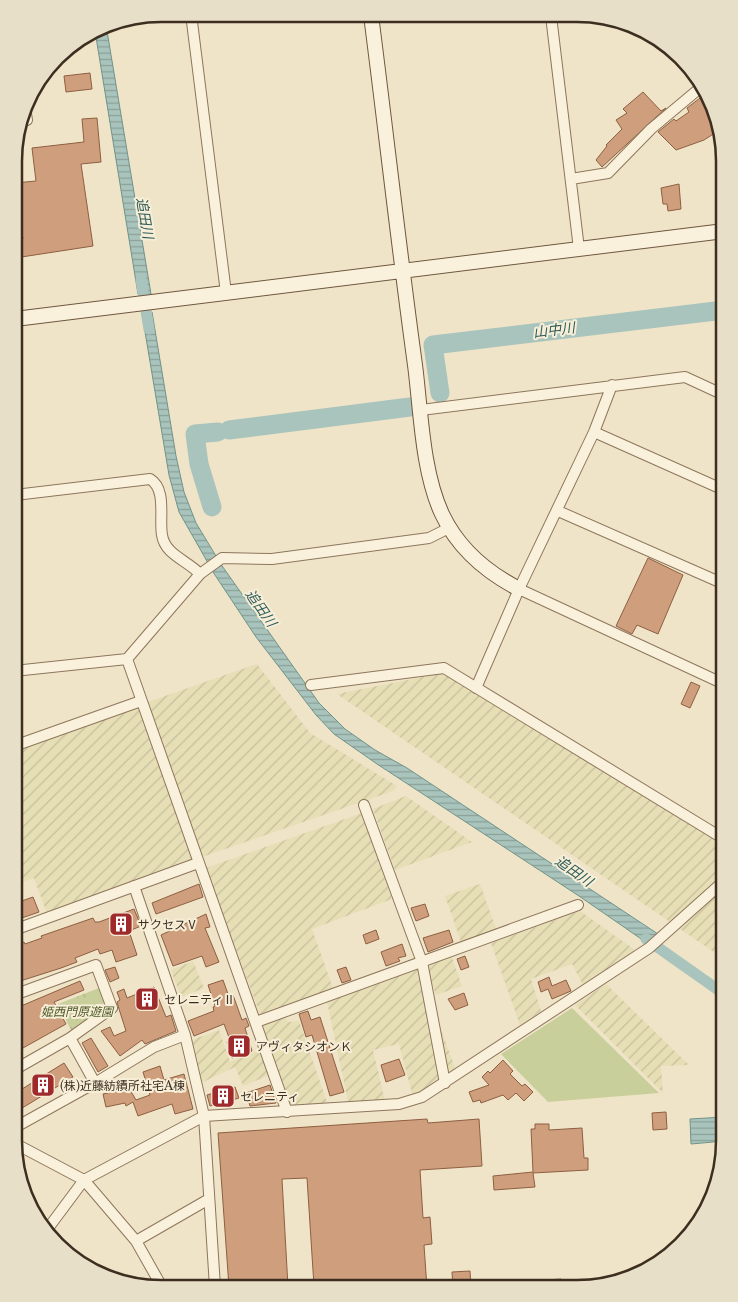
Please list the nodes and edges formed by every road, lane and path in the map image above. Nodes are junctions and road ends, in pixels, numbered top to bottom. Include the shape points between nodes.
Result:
1 (193, 23) edge
2 (372, 23) edge
3 (552, 23) edge
4 (696, 91) edge
5 (571, 180) junction
6 (716, 232) edge
7 (579, 249) junction
8 (402, 272) junction
9 (226, 293) junction
10 (22, 318) edge
11 (612, 385) junction
12 (716, 391) edge
13 (421, 410) junction
14 (594, 432) junction
15 (716, 486) edge
16 (22, 494) edge
17 (558, 511) junction
18 (449, 528) junction
19 (200, 574) junction
20 (716, 580) edge
21 (519, 589) junction
22 (127, 659) junction
23 (22, 670) edge
24 (715, 680) edge
25 (311, 685) dead end
26 (476, 688) junction
27 (141, 700) junction
28 (22, 743) edge
29 (364, 805) dead end
30 (715, 834) edge
31 (198, 863) junction
32 (134, 886) junction
33 (715, 889) edge
34 (578, 905) dead end
35 (22, 927) edge
36 (422, 962) junction
37 (22, 993) edge
38 (256, 1022) junction
39 (185, 1035) junction
40 (70, 1038) junction
41 (22, 1065) edge
42 (95, 1083) junction
43 (445, 1083) junction
44 (288, 1112) junction
45 (204, 1116) junction
46 (22, 1124) edge
47 (23, 1148) edge
48 (84, 1180) junction
49 (209, 1198) junction
50 (51, 1225) edge
51 (136, 1241) junction
52 (158, 1280) edge
53 (213, 1280) edge

1 - 9 street
2 - 8 street
3 - 5 street
4 - 5 street via 651,129 608,173
5 - 7 street
6 - 7 street
7 - 8 street
8 - 9 street
8 - 13 street
9 - 10 street
11 - 12 street via 685,377
11 - 13 street
11 - 14 street
13 - 18 street via 433,488
14 - 15 street
14 - 17 street
16 - 19 street via 150,479 159,490 163,541
17 - 20 street
17 - 21 street
18 - 19 street via 429,538 282,558 222,558
18 - 21 street via 476,561
19 - 22 street
21 - 24 street
21 - 26 street
22 - 23 street
22 - 27 street
25 - 26 street via 441,668
26 - 30 street
27 - 28 street
27 - 31 street
29 - 36 street
31 - 32 street
31 - 38 street
32 - 35 street
32 - 39 street
33 - 43 street via 654,944
34 - 36 street
36 - 38 street
36 - 43 street
37 - 40 street via 96,965 112,1008
38 - 44 street
39 - 42 street via 154,1047
39 - 45 street
40 - 41 street
40 - 42 street
42 - 46 street
43 - 44 street via 422,1097 398,1104
44 - 45 street
45 - 48 street
45 - 49 street
47 - 48 street
48 - 50 street
48 - 51 street
49 - 51 street
49 - 53 street
51 - 52 street

